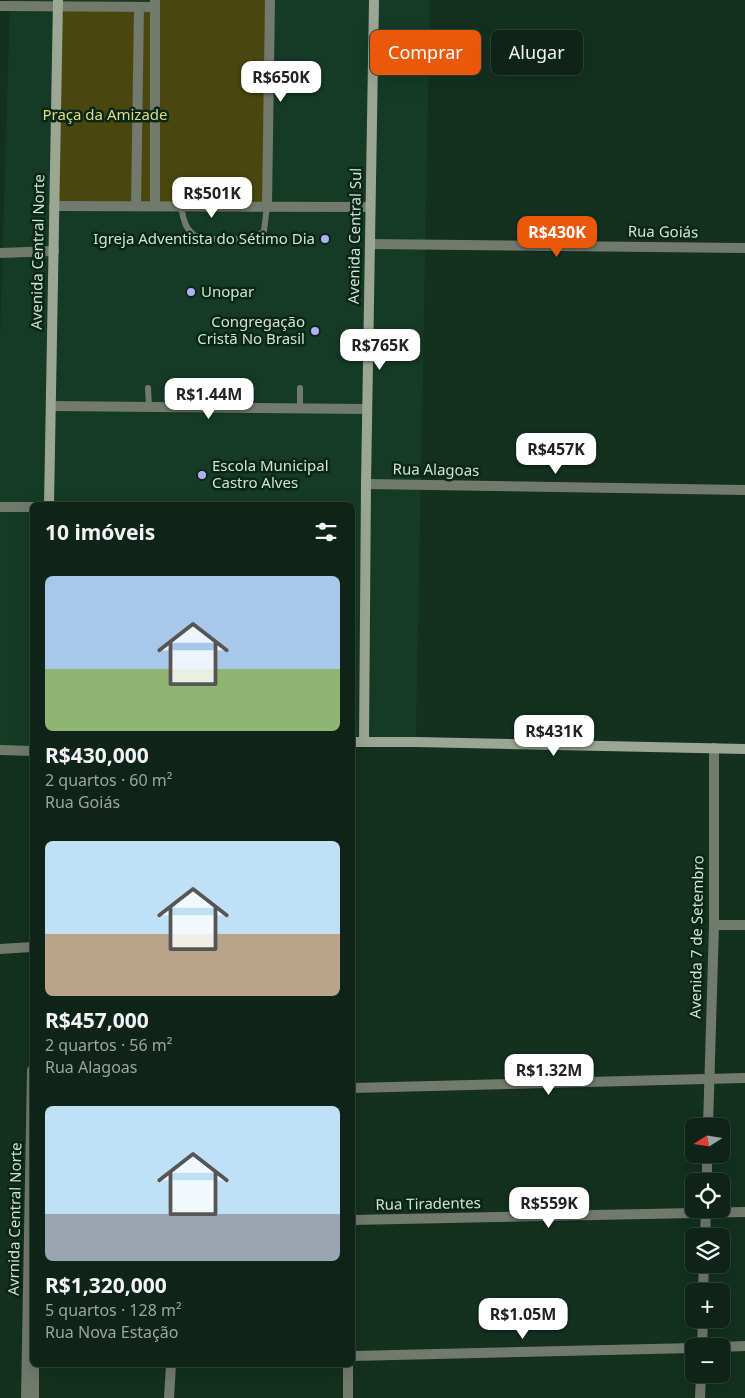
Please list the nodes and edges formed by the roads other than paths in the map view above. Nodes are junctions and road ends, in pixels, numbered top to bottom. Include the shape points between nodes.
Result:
1 (270, 0) edge
2 (374, 0) edge
3 (58, 4) edge
4 (155, 4) edge
5 (0, 6) edge
6 (138, 7) junction
7 (54, 206) junction
8 (136, 206) junction
9 (155, 206) junction
10 (181, 206) junction
11 (267, 206) junction
12 (370, 207) junction
13 (370, 244) junction
14 (745, 248) edge
15 (54, 251) junction
16 (0, 253) edge
17 (148, 388) dead end
18 (300, 388) dead end
19 (51, 406) junction
20 (149, 407) junction
21 (300, 408) junction
22 (367, 409) junction
23 (366, 484) junction
24 (745, 490) edge
25 (49, 502) edge
26 (0, 507) edge
27 (30, 507) edge
28 (355, 742) edge
29 (364, 742) junction
30 (714, 748) junction
31 (745, 749) edge
32 (0, 750) edge
33 (30, 751) edge
34 (0, 754) edge
35 (30, 755) edge
36 (714, 925) junction
37 (745, 925) edge
38 (30, 947) edge
39 (0, 949) edge
40 (745, 1078) edge
41 (709, 1080) junction
42 (355, 1088) edge
43 (708, 1118) edge
44 (30, 1179) edge
45 (685, 1212) edge
46 (730, 1212) edge
47 (745, 1212) edge
48 (355, 1220) edge
49 (745, 1346) edge
50 (730, 1347) edge
51 (685, 1348) edge
52 (355, 1356) edge
53 (34, 1367) edge
54 (171, 1367) edge
55 (348, 1367) edge
56 (701, 1383) edge
57 (26, 1398) edge
58 (34, 1398) edge
59 (169, 1398) edge
60 (348, 1398) edge
61 (700, 1398) edge

1 - 11 street
2 - 12 main road, Avenida Central Sul
3 - 5 street
3 - 6 street
3 - 7 main road, Avenida Central Norte
4 - 6 street
4 - 9 street
6 - 8 street
7 - 8 street
7 - 15 main road, Avenida Central Norte
8 - 9 street
9 - 10 street
10 - 11 street
10 - 11 lane via 186,226 196,236 205,238 261,234
11 - 12 street
12 - 13 main road, Avenida Central Sul
13 - 14 street, Rua Goiás
13 - 22 main road, Avenida Central Sul
15 - 16 street
15 - 19 main road, Avenida Central Norte
17 - 20 lane
18 - 21 lane
19 - 20 street
19 - 25 main road, Avenida Central Norte
20 - 21 street
21 - 22 street
22 - 23 main road, Avenida Central Sul
23 - 24 street, Rua Alagoas
23 - 29 main road, Avenida Central Sul
26 - 27 street
28 - 29 main road
29 - 30 main road
30 - 31 main road
30 - 36 street, Avenida 7 de Setembro
32 - 33 street
34 - 35 street
36 - 37 street
36 - 41 street, Avenida 7 de Setembro
38 - 39 street
40 - 41 street
41 - 42 street
41 - 43 street, Avenida 7 de Setembro
44 - 57 street, Avrnida Central Norte
45 - 48 street, Rua Tiradentes
46 - 47 street, Rua Tiradentes
49 - 50 street
51 - 52 street
53 - 58 street
54 - 59 street
55 - 60 street
56 - 61 street

